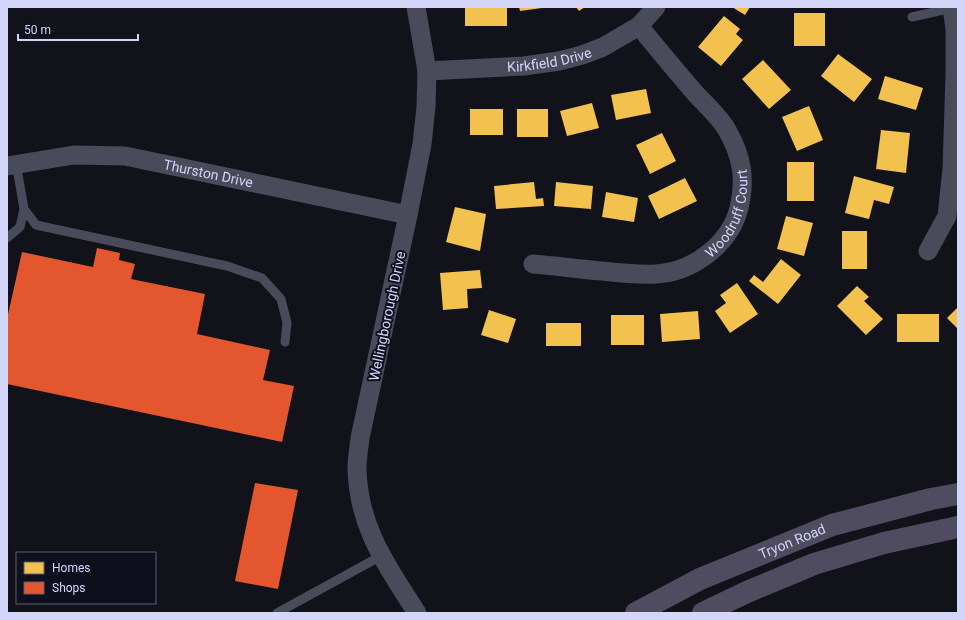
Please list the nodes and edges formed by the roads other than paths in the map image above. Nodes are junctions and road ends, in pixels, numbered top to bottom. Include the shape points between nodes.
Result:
1 (416, 7) edge
2 (656, 7) edge
3 (952, 8) edge
4 (912, 18) dead end
5 (639, 26) junction
6 (427, 71) junction
7 (12, 164) edge
8 (24, 209) junction
9 (408, 216) junction
10 (7, 238) edge
11 (928, 251) dead end
12 (533, 264) dead end
13 (285, 342) dead end
14 (958, 494) edge
15 (958, 527) edge
16 (381, 556) junction
17 (278, 613) edge
18 (417, 613) edge
19 (636, 613) edge
20 (703, 613) edge

1 - 6 street, Wellingborough Drive
2 - 5 street, Kirkfield Drive
3 - 4 lane
3 - 11 street via 955,29 952,169 947,216
5 - 6 street, Kirkfield Drive via 603,47 559,61 524,66
5 - 12 street, Woodruff Court via 726,128 739,152 743,176 737,215 715,247 698,260 679,269 658,274 629,274
6 - 9 street, Wellingborough Drive via 422,144
7 - 8 lane
7 - 9 street, Thurston Drive via 74,155 125,156
8 - 10 lane via 20,227
8 - 13 lane via 36,225 227,266 262,278 281,299 287,323
9 - 16 street, Wellingborough Drive via 360,438 357,468 361,506
14 - 19 main road, Tryon Road via 832,525 700,579
15 - 20 main road via 884,543 814,564
16 - 17 lane
16 - 18 street, Wellingborough Drive

